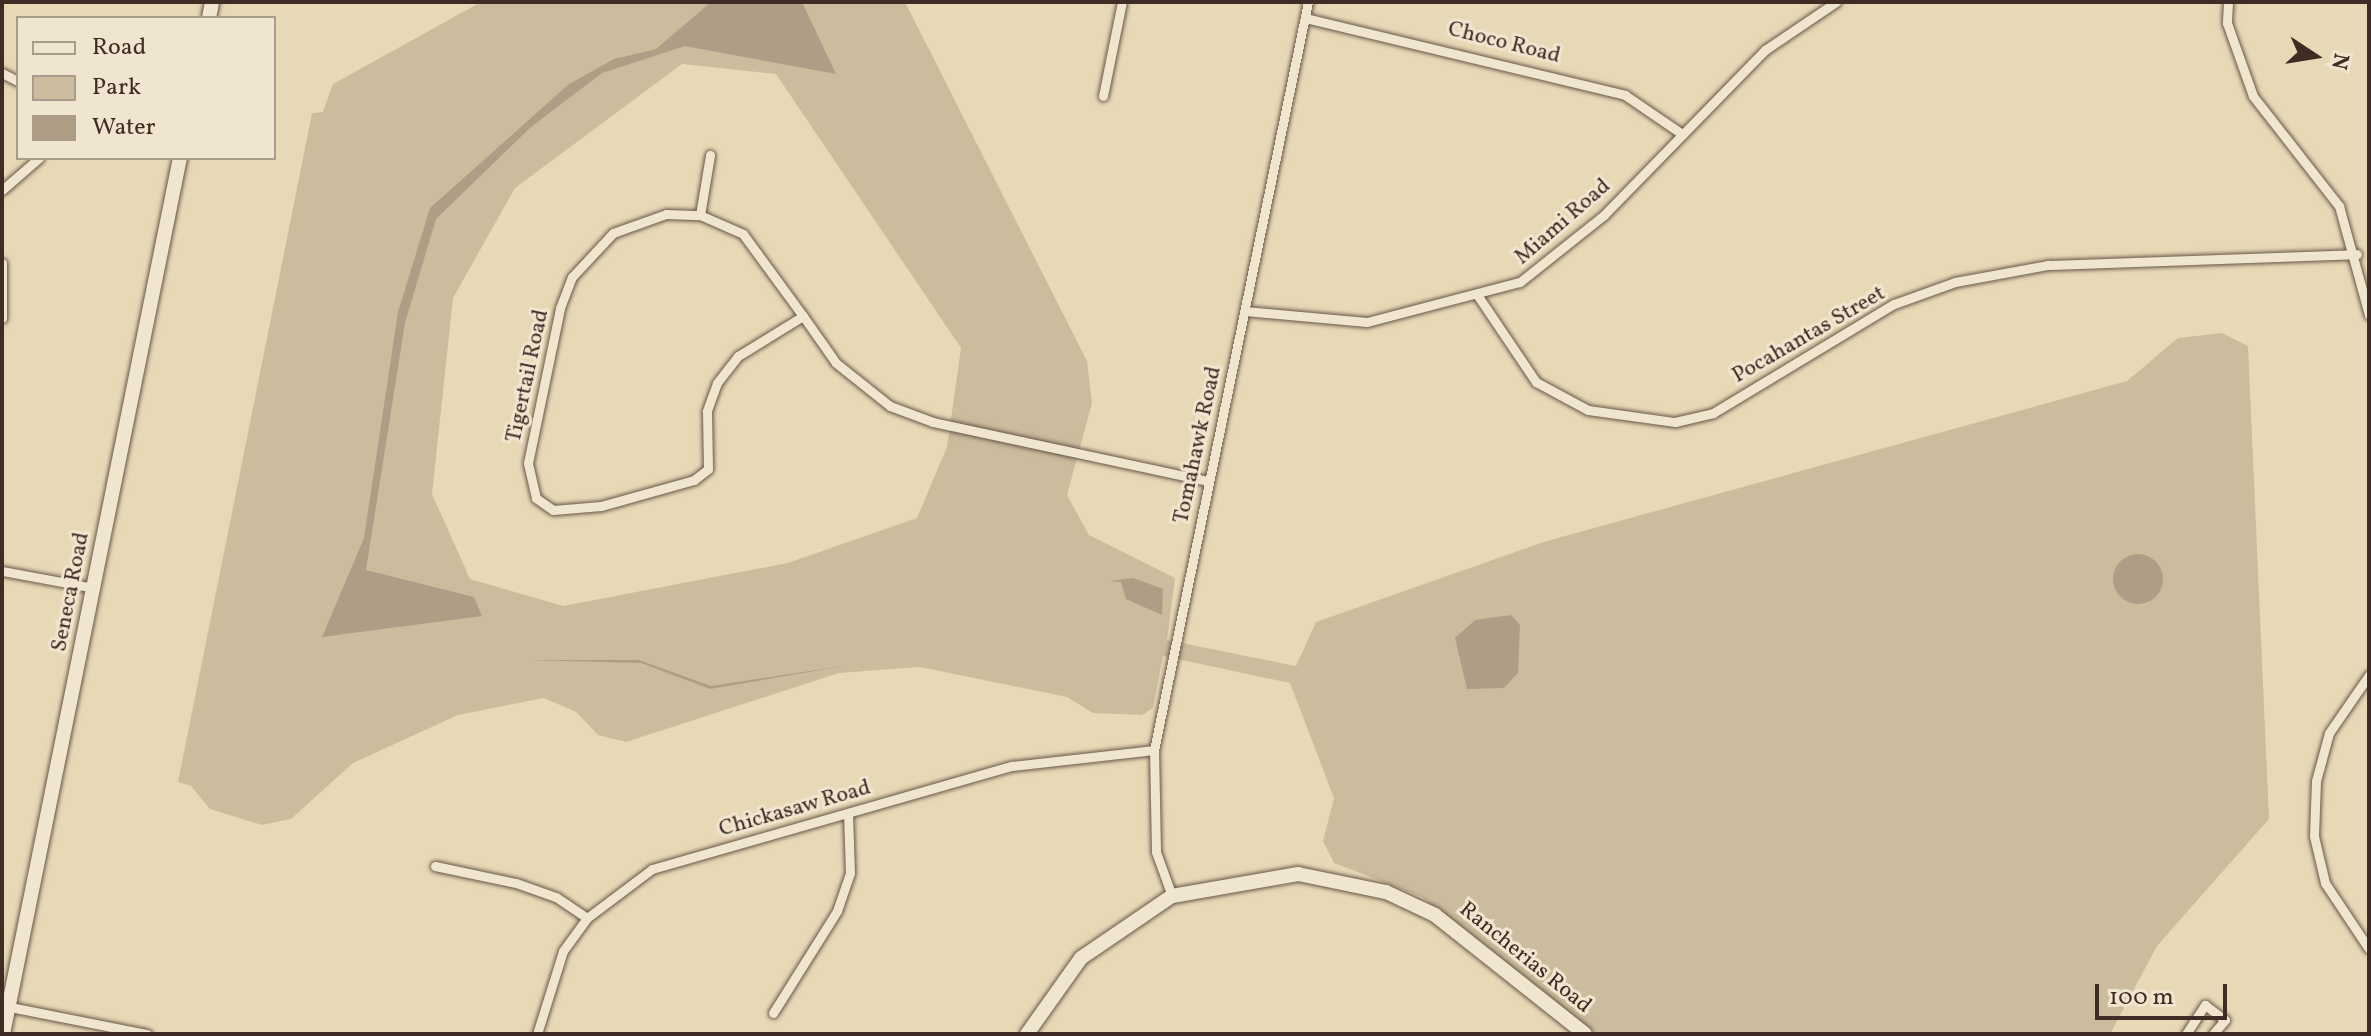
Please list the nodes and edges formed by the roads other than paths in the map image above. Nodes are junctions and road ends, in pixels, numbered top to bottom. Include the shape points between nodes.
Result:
1 (1121, 2) edge
2 (1308, 2) edge
3 (1836, 2) edge
4 (2228, 2) edge
5 (1305, 18) junction
6 (1103, 96) dead end
7 (1682, 134) junction
8 (710, 155) dead end
9 (37, 160) edge
10 (175, 160) edge
11 (2, 190) edge
12 (700, 215) junction
13 (2357, 254) junction
14 (2, 263) edge
15 (1478, 296) junction
16 (1245, 311) junction
17 (2369, 315) edge
18 (803, 316) junction
19 (2, 318) edge
20 (1209, 481) junction
21 (2, 571) edge
22 (94, 588) junction
23 (2369, 675) edge
24 (1154, 750) junction
25 (848, 813) junction
26 (435, 866) dead end
27 (1172, 896) junction
28 (587, 918) junction
29 (2369, 949) edge
30 (6, 1006) edge
31 (773, 1013) dead end
32 (3, 1034) edge
33 (147, 1034) edge
34 (537, 1034) edge
35 (1027, 1034) edge
36 (1585, 1034) edge
37 (2186, 1034) edge
38 (2213, 1034) edge

1 - 6 street
2 - 5 street, Tomahawk Road
3 - 7 street, Miami Road via 1765,50
4 - 13 street via 2227,23 2253,96 2339,206
5 - 7 street, Choco Road via 1601,87 1625,95
5 - 16 street, Tomahawk Road
7 - 15 street, Miami Road via 1548,263
8 - 12 street
9 - 11 street
10 - 22 street, Seneca Road
12 - 18 street, Tigertail Road via 743,234
12 - 18 street, Tigertail Road via 637,220 613,233 572,277 528,463 536,498 570,512 694,480 708,469 707,411 717,383 738,356
13 - 15 street, Pocahantas Street via 2048,265 1955,282 1894,304 1713,413 1675,422 1588,410 1536,382
13 - 17 street
14 - 19 street
15 - 16 street, Miami Road via 1367,322
16 - 20 street, Tomahawk Road
18 - 20 street, Tigertail Road via 836,363 890,406 933,422
20 - 24 street, Tomahawk Road
21 - 22 street
22 - 30 street, Seneca Road
23 - 29 street via 2329,733 2316,781 2314,836 2325,883
24 - 25 street, Chickasaw Road via 1012,766
24 - 27 street, Tomahawk Road via 1156,852
25 - 28 street, Chickasaw Road via 652,869
25 - 31 street via 850,873 837,911
26 - 28 street via 516,883 556,897
27 - 35 street, Rancherias Road via 1081,958
27 - 36 street, Rancherias Road via 1298,874 1386,892 1493,955
28 - 34 street, Chickasaw Road via 547,984
30 - 32 street, Seneca Road
30 - 33 street
37 - 38 street via 2205,1005 2225,1020

